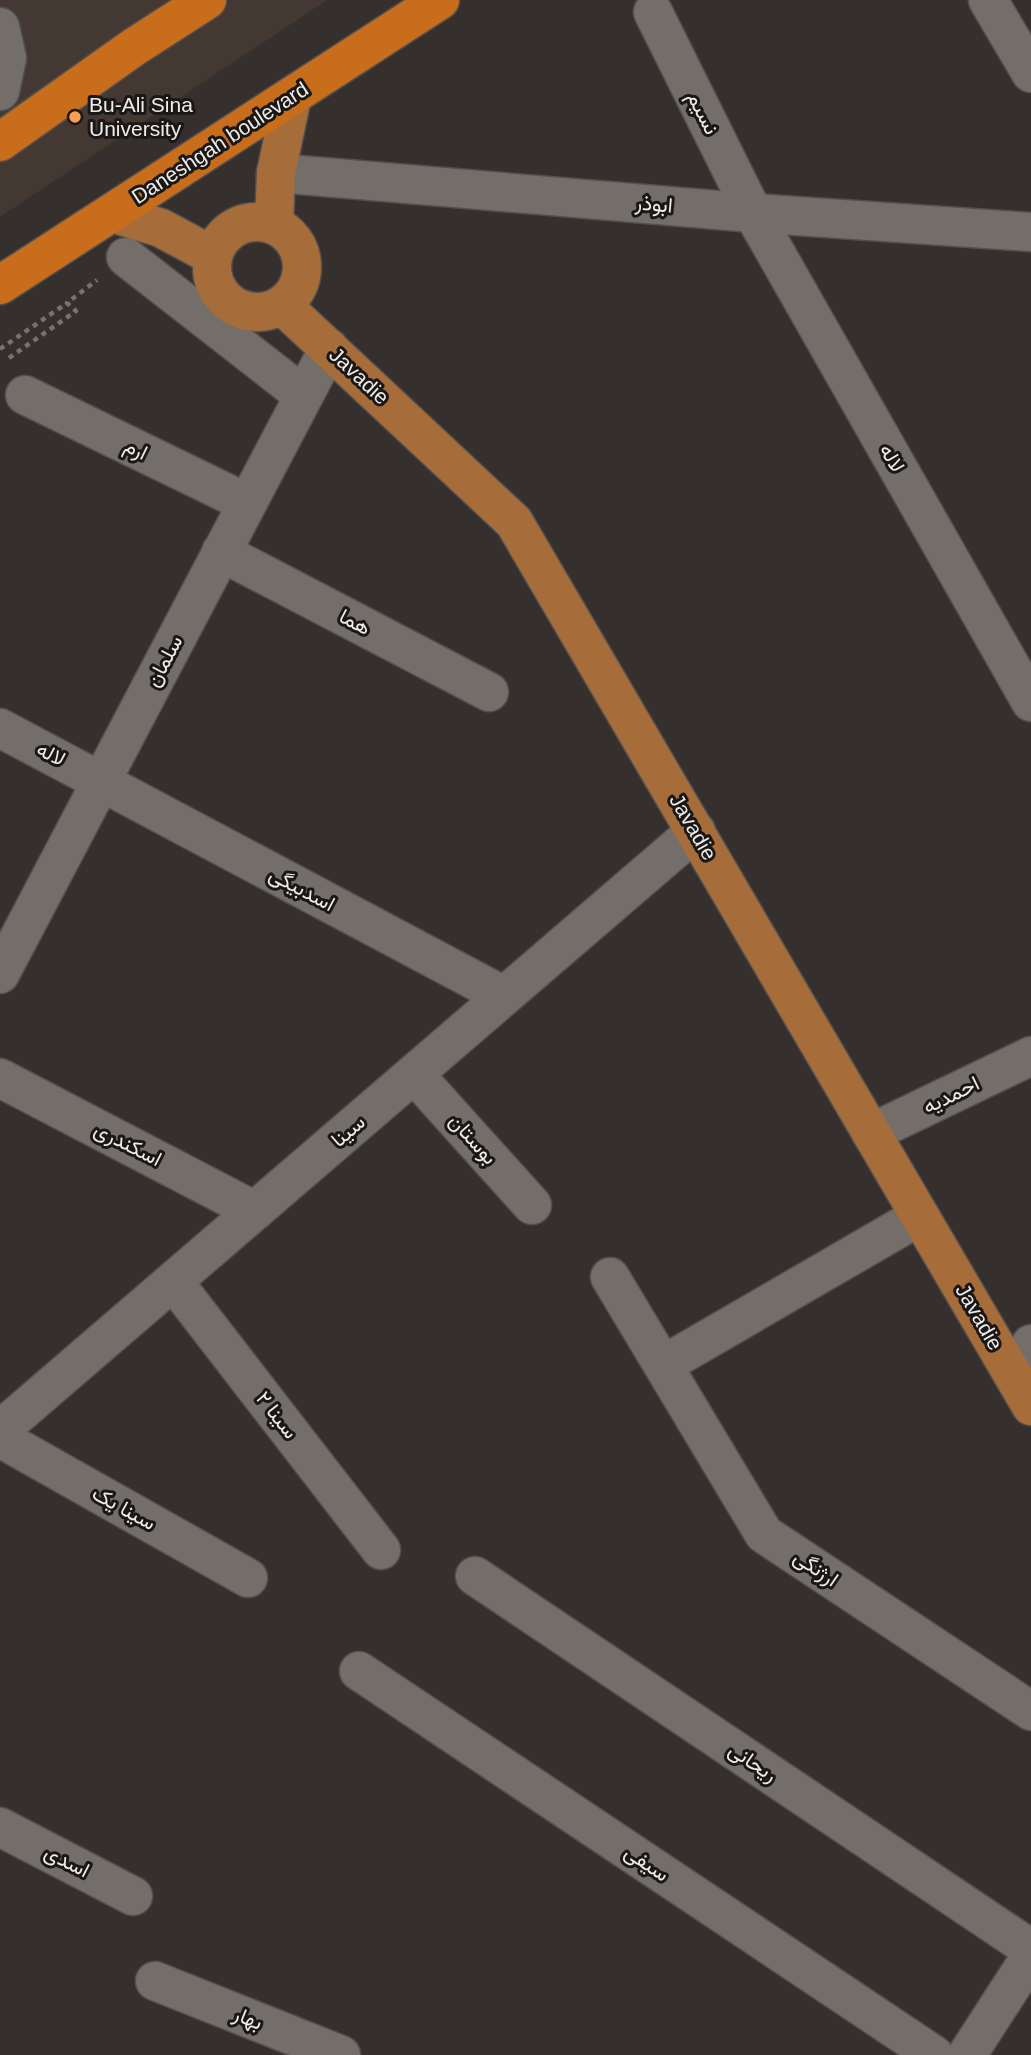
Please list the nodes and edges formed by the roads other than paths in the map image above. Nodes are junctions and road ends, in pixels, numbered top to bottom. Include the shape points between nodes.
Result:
1 (207, 0) edge
2 (440, 0) edge
3 (988, 0) edge
4 (653, 12) dead end
5 (0, 27) edge
6 (1031, 73) edge
7 (0, 91) edge
8 (292, 97) junction
9 (0, 142) edge
10 (276, 173) junction
11 (112, 213) junction
12 (753, 213) junction
13 (274, 224) junction
14 (1031, 232) edge
15 (213, 256) junction
16 (126, 257) road end
17 (0, 285) edge
18 (283, 306) junction
19 (329, 348) junction
20 (25, 395) dead end
21 (303, 395) junction
22 (247, 503) junction
23 (221, 552) junction
24 (489, 692) dead end
25 (1031, 702) edge
26 (0, 727) edge
27 (101, 782) junction
28 (696, 831) junction
29 (0, 974) edge
30 (504, 996) junction
31 (1031, 1056) edge
32 (414, 1074) junction
33 (0, 1078) edge
34 (871, 1133) junction
35 (532, 1205) dead end
36 (255, 1211) junction
37 (920, 1216) junction
38 (610, 1277) dead end
39 (173, 1281) junction
40 (663, 1365) junction
41 (1025, 1375) edge
42 (0, 1430) edge
43 (0, 1438) edge
44 (381, 1550) dead end
45 (475, 1576) dead end
46 (248, 1578) dead end
47 (359, 1671) dead end
48 (1031, 1711) edge
49 (0, 1827) edge
50 (133, 1896) dead end
51 (1031, 1949) edge
52 (1031, 1956) edge
53 (155, 1981) dead end
54 (341, 2055) edge
55 (934, 2055) edge
56 (967, 2055) edge

1 - 9 highway
2 - 8 highway, Daneshgah boulevard
3 - 6 street
4 - 12 street, نسیم
5 - 7 street via 6,58
8 - 10 main road
8 - 11 highway, Daneshgah boulevard
10 - 12 street, ابوذر
10 - 13 main road
11 - 15 main road via 161,228
11 - 17 highway, Daneshgah boulevard
12 - 14 street, ابوذر
12 - 25 street, لاله
13 - 15 main road via 255,221 236,226 222,238
13 - 18 main road via 290,236 301,253 303,272 296,291
15 - 18 main road via 213,278 223,297 241,310 262,313
16 - 21 street
18 - 19 main road, Javadie
19 - 21 street, سلمان
19 - 28 main road, Javadie via 514,522
20 - 22 street, ارم
21 - 22 street, سلمان
22 - 23 street, سلمان
23 - 24 street, هما
23 - 27 street, سلمان
26 - 27 street, لاله
27 - 29 street, سلمان
27 - 30 street, اسدبیگی
28 - 30 street, سینا
28 - 34 main road, Javadie
30 - 32 street, سینا
31 - 34 street, احمدیه
32 - 35 street, بوستان
32 - 36 street, سینا
33 - 36 street, اسکندری
34 - 37 main road, Javadie
36 - 39 street, سینا
37 - 40 street
37 - 41 main road, Javadie
38 - 40 street, ارژنگی
39 - 42 street, سینا
39 - 44 street, سینا ۲
40 - 48 street, ارژنگی via 764,1534
43 - 46 street, سینا یک
45 - 51 street, ریحانی
47 - 55 street, سیفی
49 - 50 street, اسدی
52 - 56 street
53 - 54 street, بهار

